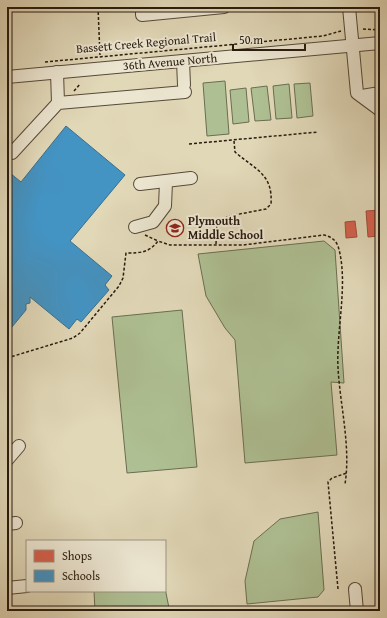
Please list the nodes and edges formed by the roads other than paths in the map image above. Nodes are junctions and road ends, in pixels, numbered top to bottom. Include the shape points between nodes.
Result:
1 (142, 7) edge
2 (224, 7) edge
3 (349, 7) edge
4 (380, 43) edge
5 (352, 45) junction
6 (183, 61) junction
7 (57, 72) junction
8 (7, 77) edge
9 (380, 93) edge
10 (362, 96) junction
11 (58, 103) junction
12 (380, 110) edge
13 (7, 153) edge
14 (191, 178) dead end
15 (166, 182) junction
16 (140, 184) dead end
17 (135, 227) dead end
18 (19, 446) dead end
19 (7, 460) edge
20 (26, 586) edge
21 (7, 588) edge
22 (355, 589) dead end
23 (357, 611) edge

1 - 2 street via 142,14
3 - 5 street
4 - 5 street, 36th Avenue North
5 - 6 street, 36th Avenue North
5 - 10 street via 357,93
6 - 7 street, 36th Avenue North
6 - 11 street via 184,89 158,95
7 - 8 street, 36th Avenue North
7 - 11 street
9 - 10 street
10 - 12 street
11 - 13 street via 12,153
14 - 15 street
15 - 16 street
15 - 17 street via 165,206 153,222
18 - 19 street
20 - 21 street
22 - 23 street

